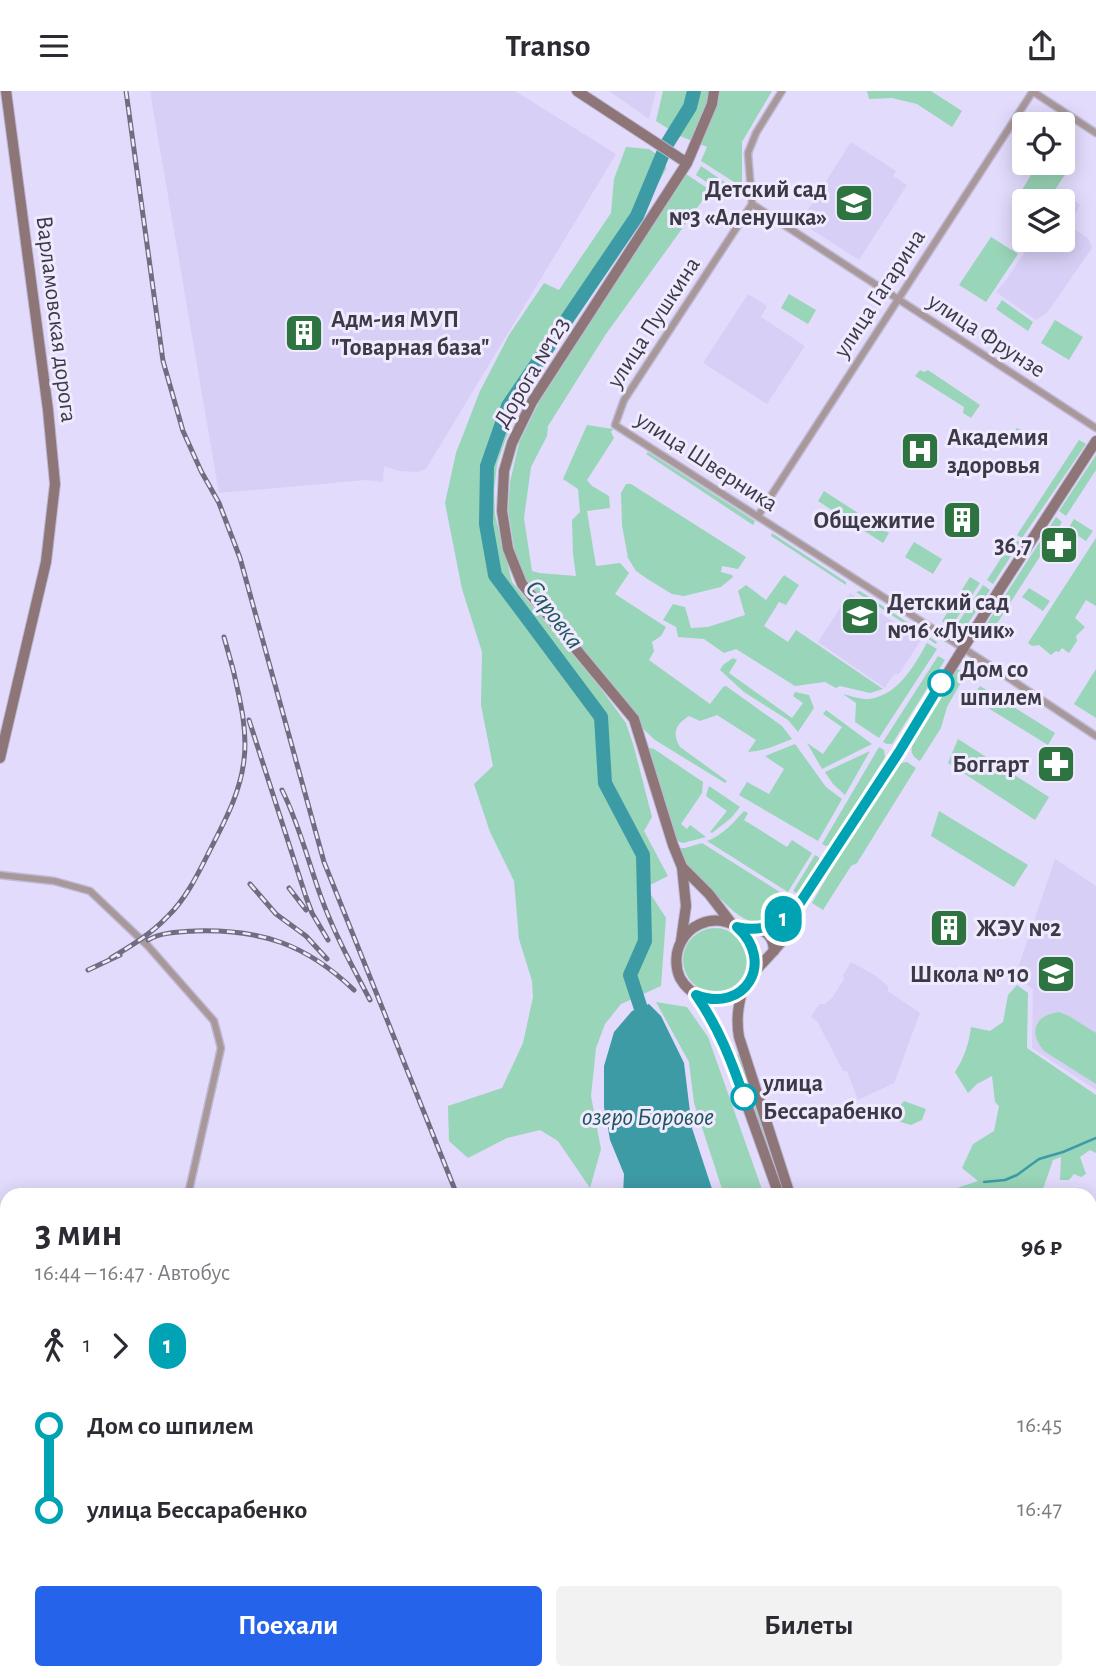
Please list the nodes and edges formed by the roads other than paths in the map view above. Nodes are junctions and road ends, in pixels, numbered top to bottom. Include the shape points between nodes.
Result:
1 (6, 91) edge
2 (577, 91) edge
3 (714, 91) edge
4 (782, 91) edge
5 (1033, 91) edge
6 (1096, 133) edge
7 (687, 163) junction
8 (752, 204) junction
9 (898, 299) junction
10 (615, 425) joint
11 (1096, 428) edge
12 (1096, 441) edge
13 (758, 516) junction
14 (963, 648) junction
15 (1096, 736) edge
16 (0, 758) edge
17 (681, 867) junction
18 (0, 875) edge
19 (798, 906) junction
20 (735, 926) junction
21 (759, 929) junction
22 (681, 940) junction
23 (774, 951) junction
24 (753, 973) junction
25 (743, 988) junction
26 (696, 995) junction
27 (190, 1188) edge
28 (777, 1188) edge
29 (788, 1188) edge

1 - 16 main road, Варламовская дорога via 55,484 46,562
2 - 7 main road
3 - 7 main road, Дорога №123
4 - 8 street via 748,153
5 - 6 street
5 - 9 street, улица Гагарина
7 - 17 main road, Дорога №123 via 532,402 503,471 502,510 508,548 522,584 634,719
8 - 9 street, улица Фрунзе
8 - 10 street, улица Пушкина via 624,400
9 - 11 street, улица Фрунзе
9 - 13 street, улица Гагарина
10 - 13 street, улица Шверника
12 - 14 main road
13 - 14 street, улица Шверника
14 - 15 street, улица Шверника
14 - 19 main road
17 - 20 main road, Дорога №123
17 - 22 main road, Дорога №123 via 686,906
18 - 27 street via 54,881 90,891 148,946 214,1021 221,1048
19 - 21 main road via 789,916
19 - 23 main road via 799,914
20 - 21 main road
20 - 22 main road via 708,921
20 - 24 main road via 753,947
21 - 23 main road via 772,937
22 - 26 main road via 678,974
23 - 24 main road
24 - 25 main road
25 - 26 main road via 716,1000
25 - 29 main road via 739,1037
26 - 28 main road via 727,1049

